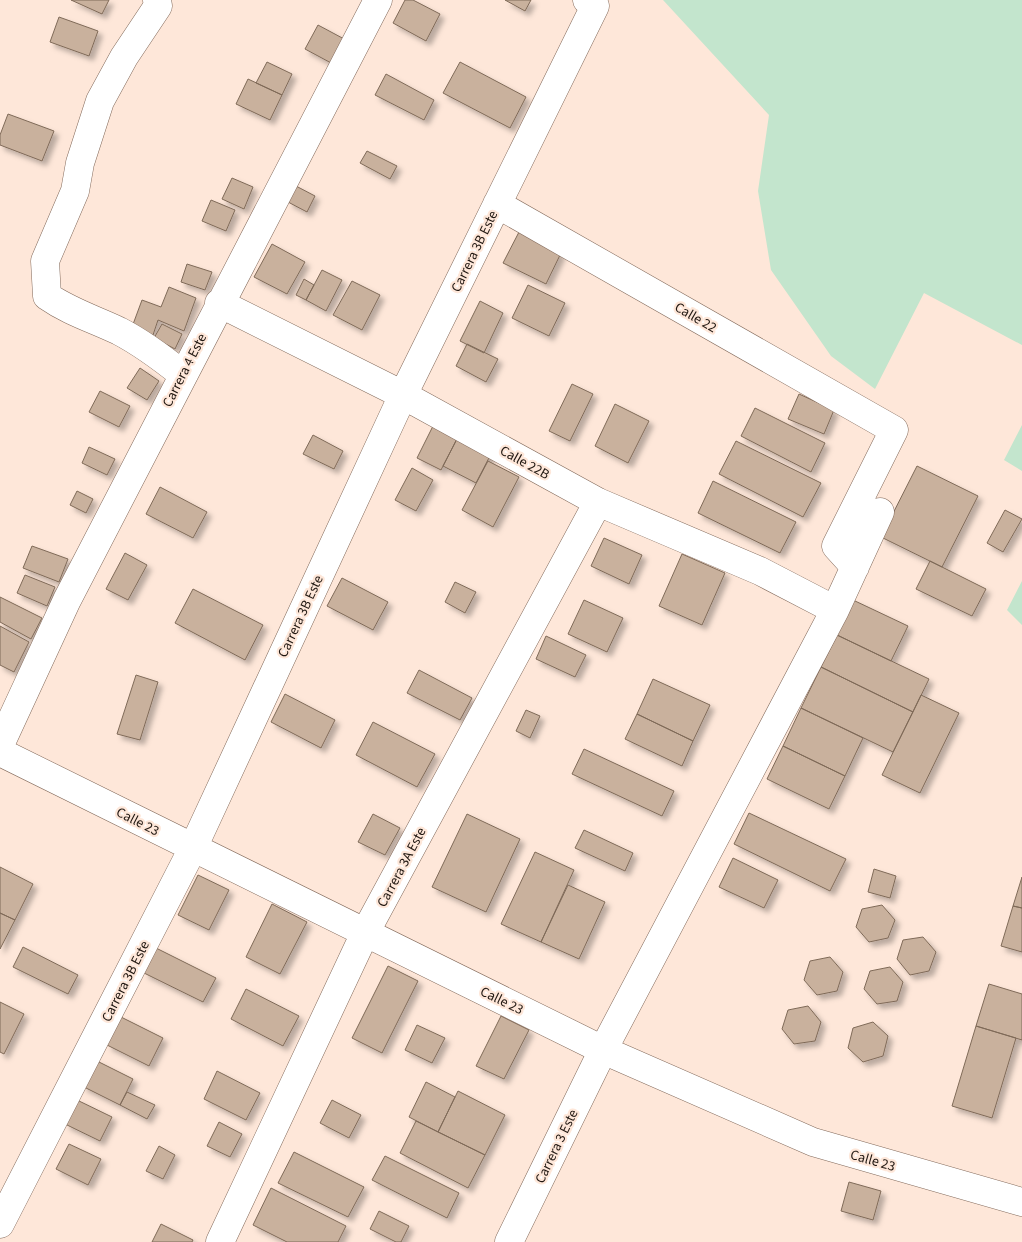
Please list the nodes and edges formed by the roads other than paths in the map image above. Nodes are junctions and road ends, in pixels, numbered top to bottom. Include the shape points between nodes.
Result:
1 (157, 0) edge
2 (378, 0) edge
3 (591, 3) edge
4 (497, 204) junction
5 (219, 303) junction
6 (182, 374) junction
7 (403, 395) junction
8 (598, 502) junction
9 (880, 512) dead end
10 (855, 567) junction
11 (835, 610) junction
12 (0, 745) edge
13 (0, 752) edge
14 (193, 848) junction
15 (365, 933) junction
16 (603, 1050) junction
17 (1022, 1202) edge
18 (0, 1224) edge
19 (220, 1242) edge
20 (509, 1242) edge

1 - 6 street via 158,6 100,101 80,163 75,191 44,261 47,296 66,309 139,342
2 - 5 street, Carrera 4 Este
3 - 4 street, Carrera 3B Este
4 - 7 street, Carrera 3B Este
4 - 10 street, Calle 22 via 894,430 836,546
5 - 6 street, Carrera 4 Este
5 - 7 street, Calle 22B
6 - 12 street, Carrera 4 Este via 67,600
7 - 8 street, Calle 22B
7 - 14 street, Carrera 3B Este
8 - 11 street, Calle 22B via 760,571
8 - 15 street, Carrera 3A Este
9 - 10 street, Carrera 3 Este
10 - 11 street, Carrera 3 Este
11 - 16 street, Carrera 3 Este
13 - 14 street, Calle 23
14 - 15 street, Calle 23
14 - 18 street, Carrera 3B Este
15 - 16 street, Calle 23
15 - 19 street, Carrera 3A Este
16 - 17 street, Calle 23 via 813,1142
16 - 20 street, Carrera 3 Este

